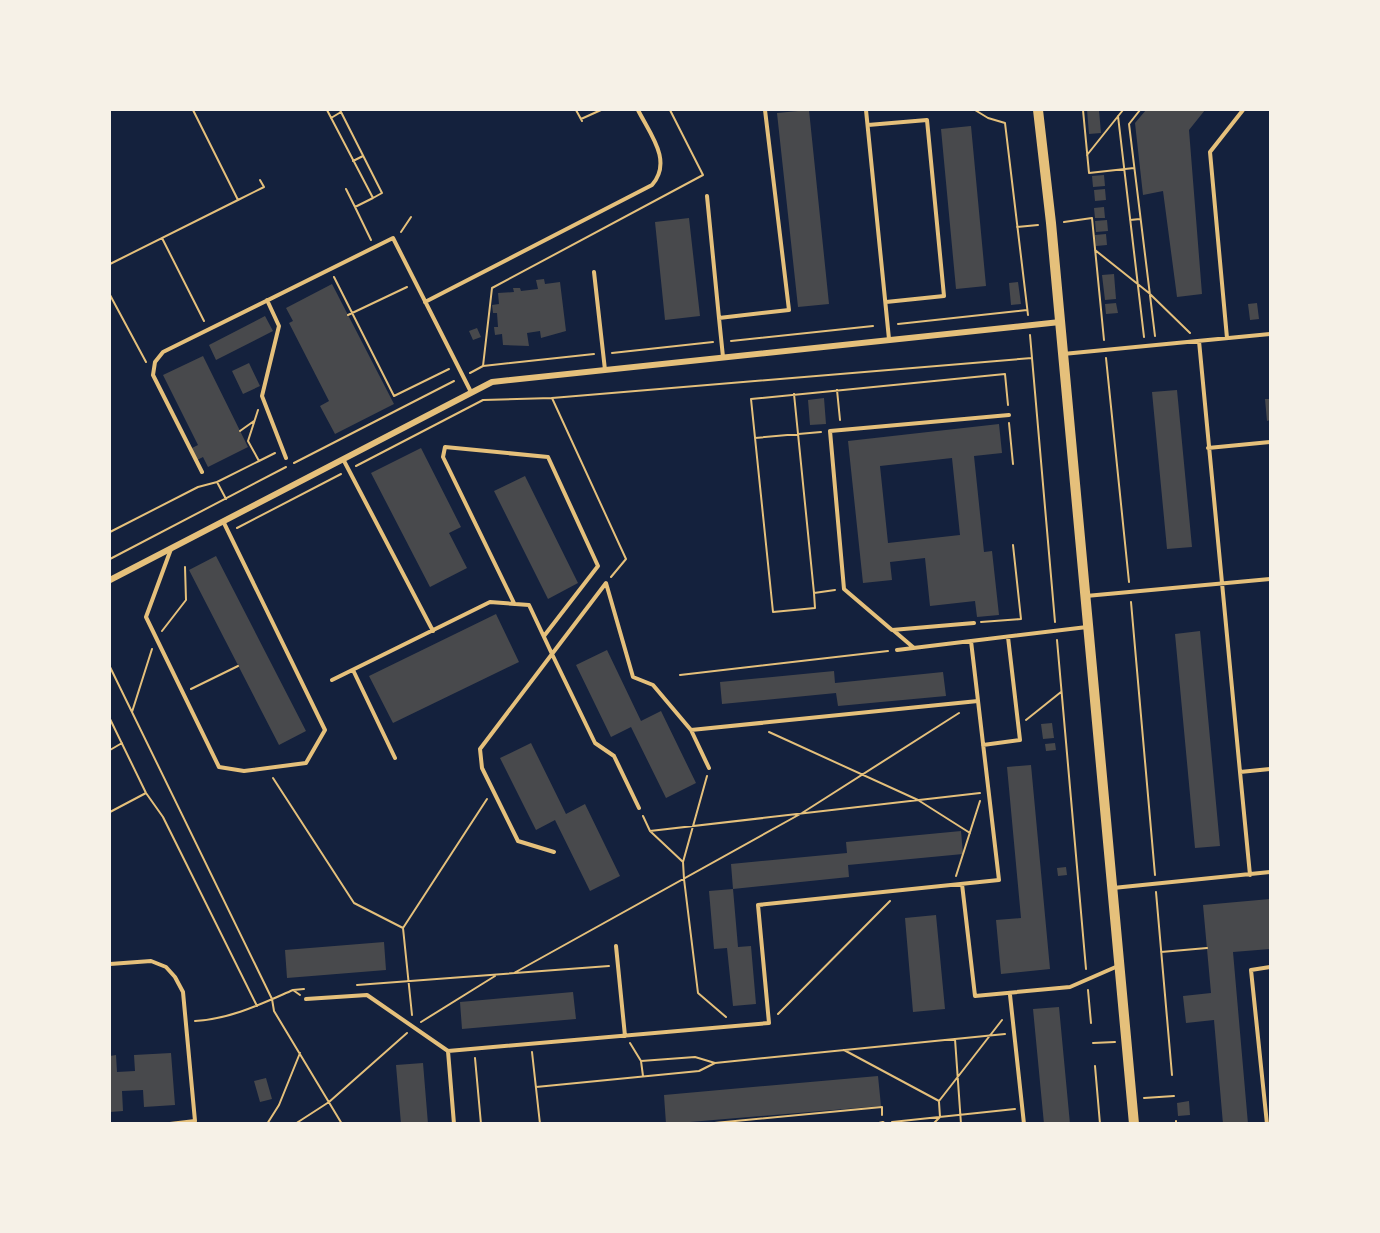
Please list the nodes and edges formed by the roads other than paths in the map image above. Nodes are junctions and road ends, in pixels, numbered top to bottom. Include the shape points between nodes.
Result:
1 (638, 110) edge
2 (765, 110) edge
3 (866, 110) edge
4 (1038, 110) edge
5 (1243, 110) edge
6 (868, 125) junction
7 (706, 196) dead end
8 (594, 272) dead end
9 (267, 300) junction
10 (425, 302) junction
11 (886, 302) junction
12 (719, 318) junction
13 (1060, 322) junction
14 (1270, 334) edge
15 (890, 339) junction
16 (1227, 339) junction
17 (1199, 341) junction
18 (1063, 354) junction
19 (723, 357) junction
20 (605, 370) junction
21 (472, 393) junction
22 (1009, 415) road end
23 (1270, 442) edge
24 (1208, 448) junction
25 (286, 458) dead end
26 (343, 459) junction
27 (202, 472) dead end
28 (223, 521) junction
29 (171, 548) junction
30 (1270, 579) edge
31 (110, 580) edge
32 (1221, 583) junction
33 (1085, 596) junction
34 (514, 603) junction
35 (974, 623) road end
36 (1088, 627) junction
37 (892, 630) junction
38 (433, 631) junction
39 (544, 636) junction
40 (1008, 637) junction
41 (971, 641) junction
42 (914, 648) junction
43 (897, 650) road end
44 (552, 654) junction
45 (352, 670) junction
46 (332, 680) dead end
47 (978, 701) junction
48 (691, 730) junction
49 (983, 745) junction
50 (395, 758) dead end
51 (709, 768) road end
52 (1270, 769) edge
53 (1240, 772) junction
54 (639, 808) road end
55 (554, 852) dead end
56 (1270, 872) edge
57 (1250, 875) junction
58 (962, 884) junction
59 (1112, 888) junction
60 (616, 946) dead end
61 (110, 964) edge
62 (1120, 966) junction
63 (1270, 967) edge
64 (1010, 995) junction
65 (306, 999) road end
66 (625, 1036) junction
67 (448, 1052) junction
68 (170, 1124) edge
69 (454, 1124) edge
70 (1024, 1124) edge
71 (1134, 1124) edge
72 (1266, 1124) edge

1 - 10 lane via 663,164 652,185
2 - 12 lane via 789,310
3 - 6 lane
4 - 13 main road
5 - 16 lane via 1210,152
6 - 11 lane
6 - 11 lane via 927,120 944,296
7 - 12 lane
8 - 20 lane
9 - 10 lane via 393,238
9 - 25 lane via 279,326 262,396
9 - 27 lane via 163,352 155,362 153,375
10 - 21 lane
11 - 15 lane
12 - 19 lane
13 - 15 street
13 - 18 main road
14 - 16 lane
15 - 19 street
16 - 17 lane
17 - 18 lane
17 - 24 lane
18 - 33 main road
19 - 20 street
20 - 21 street via 492,382
21 - 26 street
22 - 37 lane via 830,431 844,589
23 - 24 lane
24 - 32 lane
26 - 28 street
26 - 38 lane
28 - 29 street
28 - 29 lane via 325,730 306,763 244,771 219,767 146,618
29 - 31 street
30 - 32 lane
32 - 33 lane
32 - 53 lane
33 - 36 main road
34 - 38 lane via 490,602
34 - 39 lane via 529,605
34 - 39 lane via 443,457 445,447 548,457 598,566
35 - 37 lane
36 - 40 lane
36 - 59 main road
37 - 42 lane
38 - 45 lane
39 - 44 lane
40 - 41 lane
40 - 49 lane via 1020,740
41 - 42 lane
41 - 47 lane
42 - 43 lane
44 - 48 lane via 606,583 633,677 653,685
44 - 54 lane via 595,743 614,756
44 - 55 lane via 480,749 483,768 518,841
45 - 46 lane
45 - 50 lane
47 - 48 lane
47 - 49 lane
48 - 51 lane
49 - 58 lane via 999,880
52 - 53 lane
53 - 57 lane
56 - 57 lane
57 - 59 lane
58 - 64 lane via 975,996
58 - 66 lane via 758,905 769,1023
59 - 62 main road
60 - 66 lane
61 - 68 lane via 151,961 166,967 183,992 195,1121
62 - 64 lane via 1070,987
62 - 71 main road
63 - 72 lane via 1251,970
64 - 70 lane
65 - 67 lane via 367,995
66 - 67 lane
67 - 69 lane

